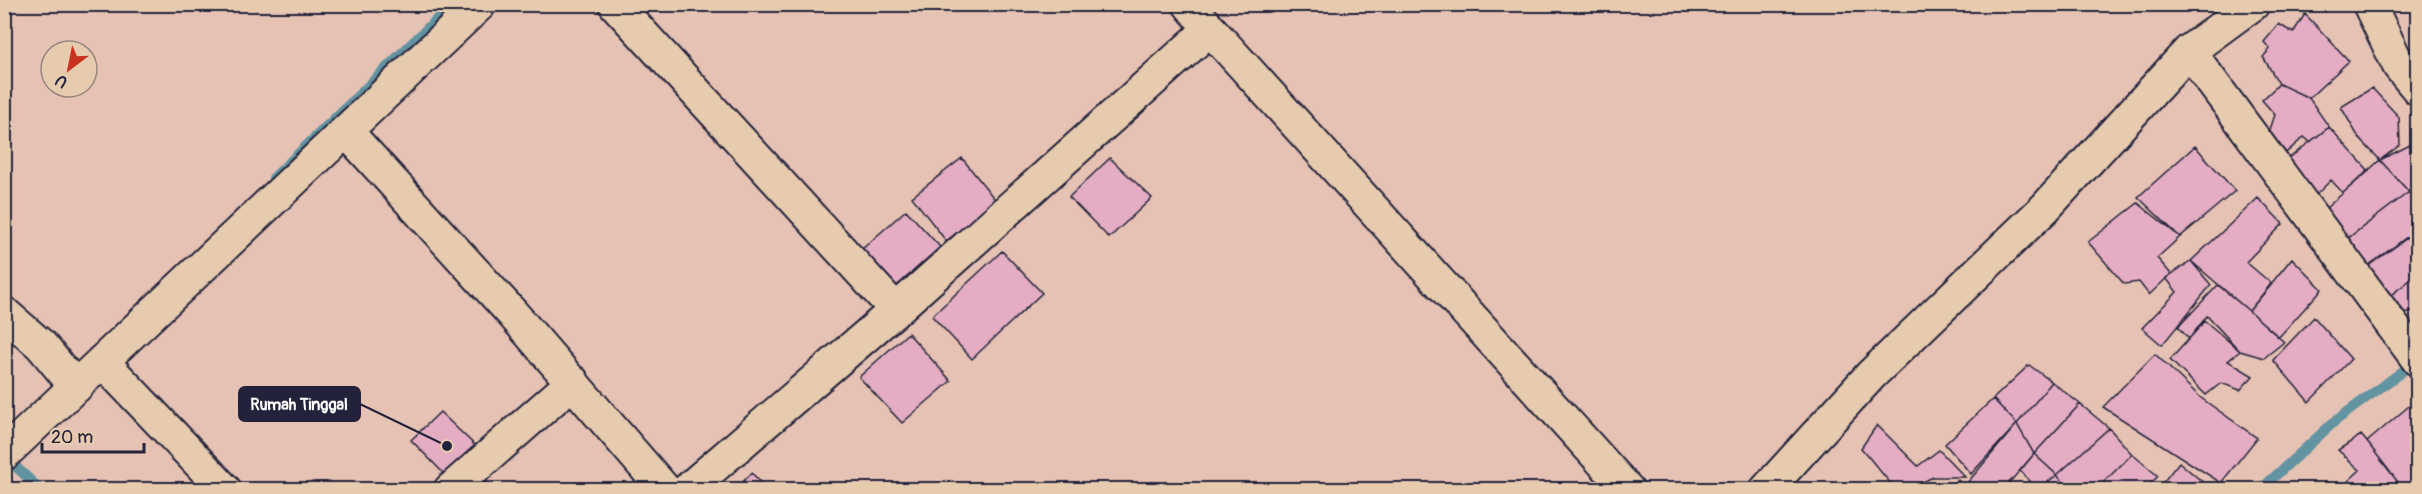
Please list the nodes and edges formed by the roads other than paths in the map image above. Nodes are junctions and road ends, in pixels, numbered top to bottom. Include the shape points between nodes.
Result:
1 (480, 4) edge
2 (615, 4) edge
3 (1189, 4) edge
4 (2253, 4) edge
5 (2369, 4) edge
6 (1210, 29) junction
7 (2188, 51) junction
8 (2418, 89) edge
9 (347, 132) junction
10 (896, 310) junction
11 (4, 313) edge
12 (2409, 348) edge
13 (102, 361) junction
14 (573, 382) junction
15 (76, 387) junction
16 (4, 454) edge
17 (225, 489) edge
18 (450, 489) edge
19 (665, 489) edge
20 (687, 489) edge
21 (1628, 489) edge
22 (1766, 489) edge

1 - 9 street
2 - 10 street
3 - 6 street
4 - 7 street
5 - 8 street via 2399,66
6 - 10 street
6 - 21 street
7 - 12 street
7 - 22 street via 2044,208 1871,375
9 - 13 street
9 - 14 street
10 - 20 street
11 - 15 street via 41,345
13 - 15 street
13 - 17 street
14 - 18 street
14 - 19 street
15 - 16 street

